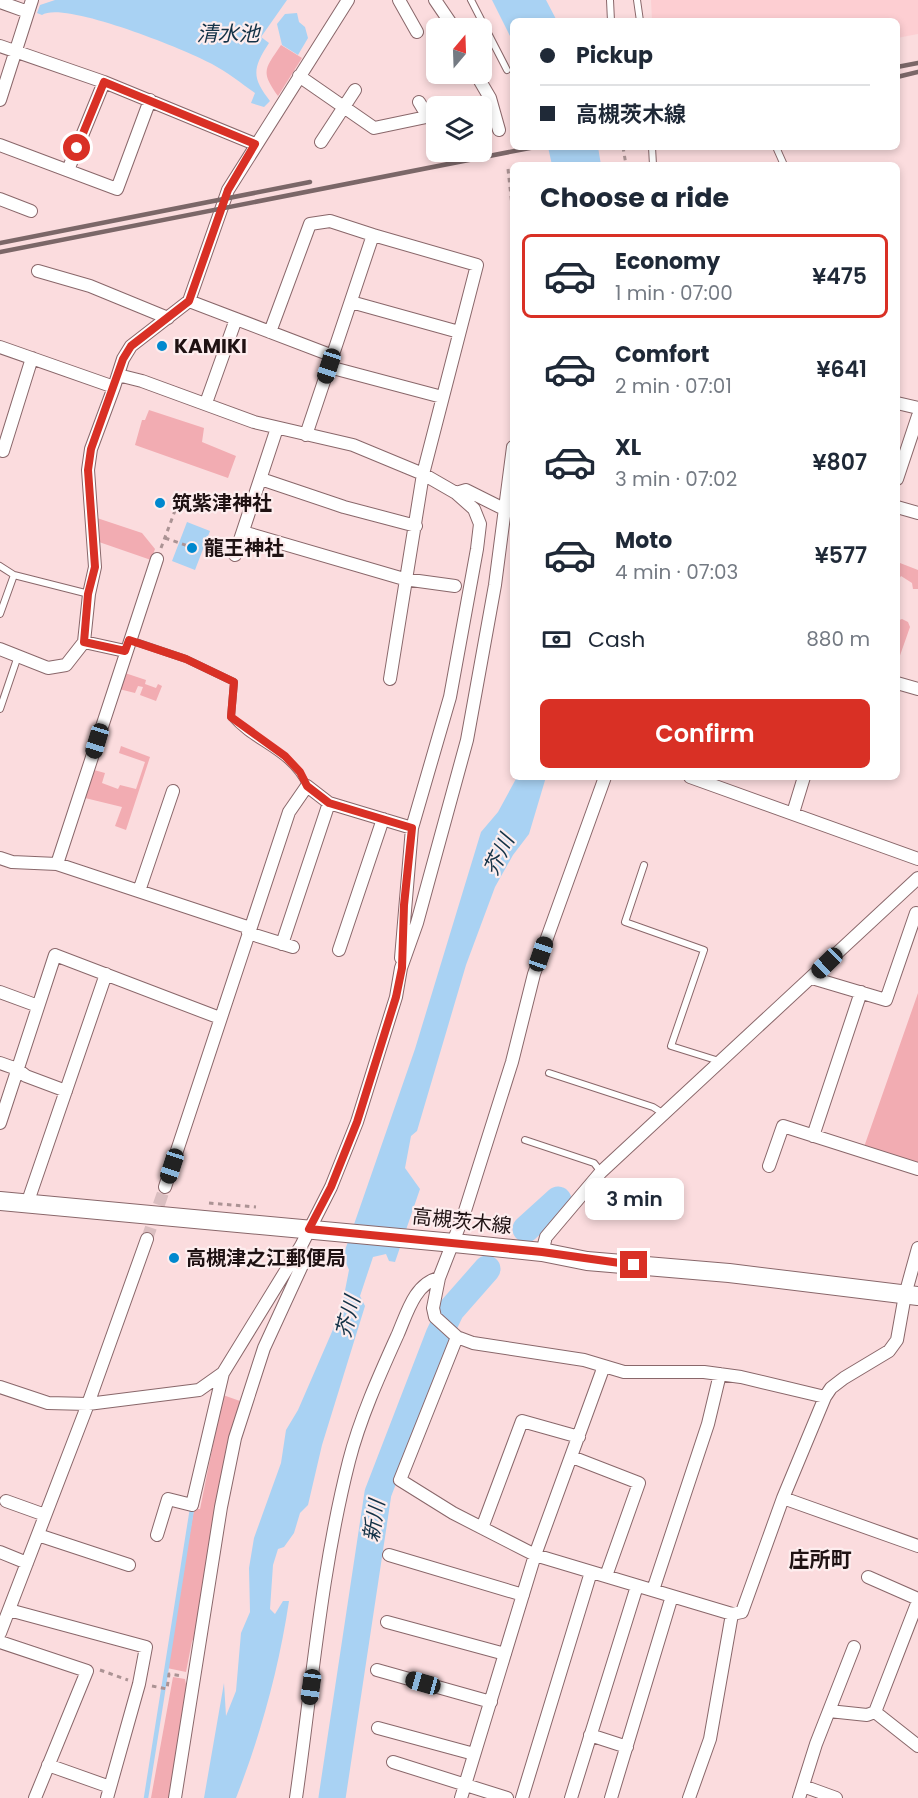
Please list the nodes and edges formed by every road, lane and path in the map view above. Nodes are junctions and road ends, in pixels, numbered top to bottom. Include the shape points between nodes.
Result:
1 (348, 0) edge
2 (399, 0) edge
3 (435, 0) edge
4 (471, 0) edge
5 (610, 0) edge
6 (637, 0) edge
7 (0, 2) edge
8 (30, 6) edge
9 (447, 18) edge
10 (611, 18) edge
11 (639, 18) edge
12 (417, 32) dead end
13 (0, 46) edge
14 (15, 50) junction
15 (507, 70) dead end
16 (299, 76) junction
17 (104, 82) junction
18 (482, 84) edge
19 (355, 90) dead end
20 (0, 100) edge
21 (150, 100) junction
22 (419, 102) dead end
23 (344, 108) junction
24 (426, 110) edge
25 (426, 117) edge
26 (499, 130) dead end
27 (321, 142) dead end
28 (255, 144) junction
29 (0, 145) edge
30 (508, 169) dead end
31 (68, 170) junction
32 (510, 187) edge
33 (0, 199) edge
34 (31, 212) dead end
35 (373, 235) junction
36 (38, 271) dead end
37 (189, 301) junction
38 (351, 302) junction
39 (168, 318) junction
40 (236, 319) junction
41 (270, 332) junction
42 (459, 332) junction
43 (0, 347) edge
44 (32, 358) junction
45 (331, 361) junction
46 (116, 381) junction
47 (442, 397) junction
48 (206, 403) junction
49 (900, 404) edge
50 (918, 408) edge
51 (918, 416) edge
52 (277, 428) junction
53 (306, 435) junction
54 (0, 450) edge
55 (900, 470) edge
56 (423, 474) junction
57 (510, 474) edge
58 (261, 479) junction
59 (456, 493) junction
60 (178, 500) dead end
61 (900, 508) edge
62 (506, 510) junction
63 (918, 513) edge
64 (416, 526) junction
65 (243, 532) junction
66 (165, 537) junction
67 (187, 546) dead end
68 (235, 555) dead end
69 (157, 559) joint
70 (0, 567) edge
71 (14, 575) junction
72 (404, 579) junction
73 (455, 586) dead end
74 (88, 594) junction
75 (0, 614) edge
76 (84, 642) junction
77 (127, 646) junction
78 (0, 649) edge
79 (18, 656) junction
80 (390, 679) dead end
81 (900, 684) edge
82 (918, 689) edge
83 (0, 709) edge
84 (604, 780) edge
85 (699, 780) edge
86 (803, 780) edge
87 (307, 786) junction
88 (173, 791) dead end
89 (329, 803) junction
90 (793, 813) junction
91 (383, 819) junction
92 (412, 828) junction
93 (0, 858) edge
94 (918, 859) edge
95 (57, 864) junction
96 (644, 865) dead end
97 (918, 878) edge
98 (139, 891) junction
99 (916, 913) dead end
100 (249, 930) junction
101 (339, 950) dead end
102 (402, 968) junction
103 (106, 974) junction
104 (812, 978) junction
105 (0, 992) edge
106 (861, 992) junction
107 (38, 1006) junction
108 (220, 1018) junction
109 (721, 1062) junction
110 (0, 1063) edge
111 (17, 1069) junction
112 (549, 1073) dead end
113 (66, 1091) junction
114 (664, 1114) junction
115 (0, 1123) edge
116 (813, 1136) junction
117 (525, 1140) dead end
118 (769, 1166) dead end
119 (918, 1169) edge
120 (602, 1172) junction
121 (165, 1187) tunnel mouth
122 (27, 1204) junction
123 (1, 1205) edge
124 (314, 1229) junction
125 (147, 1239) tunnel mouth
126 (447, 1242) junction
127 (301, 1246) junction
128 (918, 1248) edge
129 (542, 1252) junction
130 (439, 1278) junction
131 (911, 1295) edge
132 (457, 1337) junction
133 (604, 1366) junction
134 (223, 1373) junction
135 (720, 1374) junction
136 (0, 1387) edge
137 (825, 1397) junction
138 (88, 1404) junction
139 (579, 1437) junction
140 (572, 1457) junction
141 (783, 1498) junction
142 (6, 1501) dead end
143 (45, 1515) junction
144 (482, 1528) junction
145 (38, 1535) junction
146 (157, 1535) dead end
147 (918, 1546) edge
148 (0, 1552) edge
149 (389, 1555) dead end
150 (535, 1555) junction
151 (27, 1563) junction
152 (129, 1565) dead end
153 (591, 1572) junction
154 (606, 1576) junction
155 (868, 1577) dead end
156 (637, 1586) junction
157 (653, 1590) junction
158 (523, 1595) junction
159 (672, 1596) junction
160 (918, 1600) edge
161 (9, 1610) junction
162 (732, 1614) junction
163 (387, 1622) dead end
164 (0, 1633) edge
165 (0, 1642) edge
166 (854, 1647) dead end
167 (505, 1654) junction
168 (377, 1670) dead end
169 (169, 1674) dead end
170 (187, 1676) dead end
171 (490, 1702) junction
172 (829, 1711) junction
173 (875, 1712) junction
174 (378, 1728) dead end
175 (591, 1735) junction
176 (918, 1746) edge
177 (627, 1747) junction
178 (474, 1754) junction
179 (393, 1762) dead end
180 (48, 1765) junction
181 (465, 1785) junction
182 (801, 1792) edge
183 (109, 1793) edge
184 (35, 1798) edge
185 (175, 1798) edge
186 (296, 1798) edge
187 (461, 1798) edge
188 (507, 1798) edge
189 (522, 1798) edge
190 (571, 1798) edge
191 (611, 1798) edge
192 (689, 1798) edge
193 (836, 1798) edge

1 - 16 street
2 - 12 street
3 - 9 street
4 - 15 lane
5 - 10 lane
6 - 11 lane
7 - 8 street
8 - 14 street
13 - 14 street
14 - 17 street
14 - 20 street
16 - 23 street
16 - 28 street
17 - 21 street
17 - 31 street
18 - 26 street
19 - 23 street
21 - 28 street
21 - 31 street via 117,189
22 - 24 street
23 - 25 street via 374,129
23 - 27 street
28 - 37 street via 228,190
29 - 31 street
30 - 32 path
33 - 34 street
35 - 38 street
35 - 41 street via 330,221 310,225
35 - 42 street via 477,265
36 - 39 street via 90,286
37 - 39 street
37 - 40 street
38 - 42 street
38 - 45 street
39 - 46 street via 131,346
40 - 41 street
40 - 48 street
41 - 45 street
42 - 47 street
43 - 44 street
44 - 46 street
44 - 54 street via 3,451
45 - 47 street
45 - 53 street
46 - 48 street
46 - 74 street via 91,449 88,470 95,567
47 - 56 street
48 - 52 street
49 - 50 street
51 - 55 street
52 - 53 street
52 - 58 street
53 - 56 street via 353,445
56 - 59 street
56 - 64 street
57 - 62 street
58 - 64 street
58 - 65 street
59 - 62 street via 466,490
59 - 92 street via 474,509 480,524 477,549 450,697
60 - 66 path
61 - 63 street
62 - 102 street via 467,740
64 - 72 street
65 - 68 street
65 - 72 street
66 - 67 path
66 - 69 path
69 - 77 street
70 - 71 lane
71 - 74 lane
71 - 75 lane
72 - 73 street
72 - 80 street
74 - 76 street
76 - 77 street
76 - 79 street via 66,665 48,668
77 - 87 lane via 186,659 234,682 231,717 285,756
77 - 95 street
78 - 79 street
79 - 83 lane
81 - 82 street
84 - 126 street via 534,974 512,1062
85 - 90 street
86 - 90 street
87 - 89 street
87 - 100 street via 289,812
88 - 98 street
89 - 91 street
89 - 100 street via 287,946
90 - 94 street
91 - 92 street
91 - 101 street
92 - 102 street
93 - 95 street
95 - 98 street
96 - 109 lane via 625,922 704,951 671,1046
97 - 104 street
98 - 100 street
99 - 106 street via 886,1000
100 - 108 street
102 - 124 street via 357,1122
103 - 107 street via 55,955
103 - 108 street
103 - 113 street
104 - 106 street
104 - 109 street
105 - 107 street
106 - 116 street
107 - 111 street
108 - 121 street
109 - 114 street
110 - 111 street
111 - 113 street
111 - 115 street
112 - 114 lane
113 - 122 street
114 - 120 street
116 - 118 street via 783,1126
116 - 119 street
117 - 120 lane via 594,1163
120 - 129 street via 546,1237
122 - 123 main road, 高槻茨木線
122 - 124 main road, 高槻茨木線
124 - 126 main road, 高槻茨木線
124 - 127 street
125 - 138 street
126 - 129 main road, 高槻茨木線
126 - 130 street
127 - 134 street
127 - 185 street via 304,1261 264,1348 235,1438
128 - 131 street
129 - 131 main road, 高槻茨木線
130 - 132 street via 435,1317
130 - 186 street via 428,1281 414,1298 349,1459 330,1554
131 - 137 street via 897,1340 889,1351 844,1378
132 - 133 street
132 - 144 street via 400,1480
133 - 135 street via 624,1372
133 - 139 street
134 - 138 street via 199,1390
134 - 146 street via 192,1505 168,1499
135 - 137 street
135 - 157 street via 708,1424
136 - 138 street via 48,1403
137 - 141 street
138 - 143 street
139 - 140 street
139 - 144 street via 522,1421
140 - 150 street
140 - 154 street via 639,1483
141 - 147 street
141 - 162 street via 741,1612
142 - 143 street
143 - 145 street
144 - 150 street
145 - 151 street
145 - 152 street
148 - 151 street
149 - 158 street
150 - 153 street
150 - 158 street
151 - 161 street
153 - 154 street
153 - 189 street
154 - 156 street
155 - 160 street
156 - 157 street
156 - 175 street
157 - 159 street
158 - 167 street
159 - 162 street
159 - 177 street
160 - 173 street
161 - 164 street
161 - 183 street via 146,1647
162 - 192 street via 710,1739
163 - 167 street
165 - 180 street via 87,1671
166 - 172 street
167 - 171 street
168 - 171 street
169 - 170 path
171 - 178 street
172 - 173 street via 867,1715
172 - 182 street
173 - 176 street
174 - 178 street
175 - 177 street
175 - 190 street
177 - 191 street
178 - 181 street
179 - 181 street
180 - 183 street
180 - 184 street
181 - 187 street
181 - 188 street
182 - 193 street

